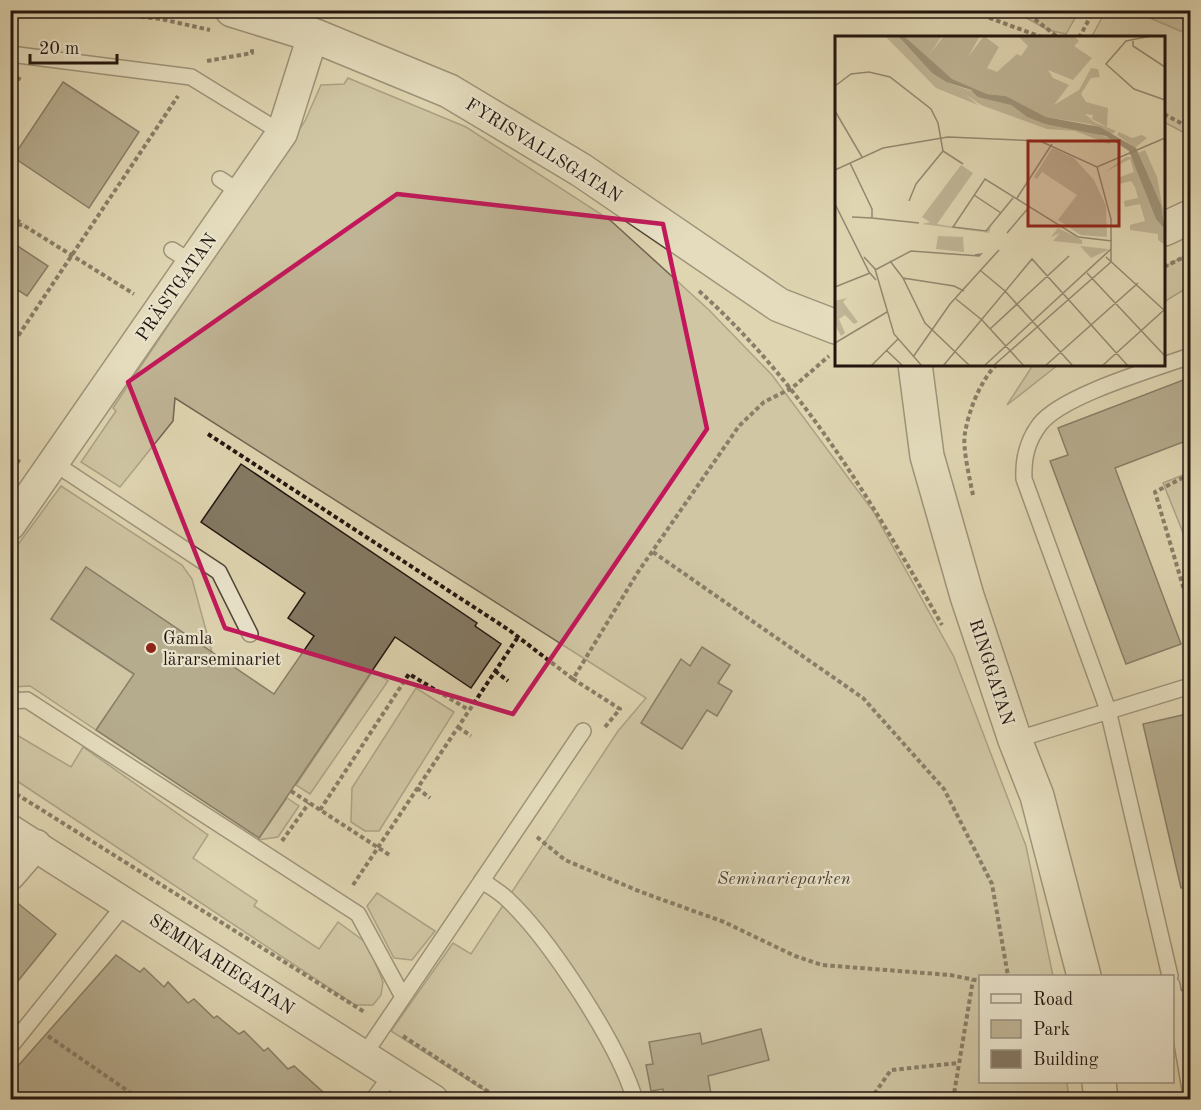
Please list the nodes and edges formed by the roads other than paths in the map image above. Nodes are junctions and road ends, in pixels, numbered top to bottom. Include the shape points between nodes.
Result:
1 (237, 20) edge
2 (313, 35) junction
3 (10, 54) edge
4 (282, 133) junction
5 (1191, 217) edge
6 (1165, 229) edge
7 (834, 338) edge
8 (1191, 356) edge
9 (915, 366) edge
10 (1164, 366) edge
11 (1165, 366) edge
12 (54, 463) junction
13 (12, 521) edge
14 (250, 634) dead end
15 (1191, 686) edge
16 (10, 701) edge
17 (1108, 710) junction
18 (579, 736) road end
19 (1014, 740) junction
20 (10, 830) edge
21 (36, 845) junction
22 (10, 875) edge
23 (482, 880) junction
24 (126, 903) junction
25 (1084, 975) edge
26 (1170, 975) edge
27 (1178, 996) edge
28 (403, 997) junction
29 (10, 1047) edge
30 (364, 1055) junction
31 (393, 1074) junction
32 (1099, 1083) edge
33 (1191, 1089) edge
34 (373, 1100) edge
35 (433, 1100) edge
36 (635, 1100) edge
37 (1101, 1100) edge

1 - 2 street, FYRISVALLSGATAN
2 - 4 street, PRÄSTGATAN
2 - 7 street, FYRISVALLSGATAN via 449,91 580,170
3 - 4 lane via 191,77
4 - 12 street, PRÄSTGATAN via 230,186 183,257 160,310 117,354 67,428
5 - 6 street
8 - 11 lane
9 - 19 street, RINGGATAN via 927,456
10 - 17 lane via 1072,400 1042,422 1029,441 1023,461 1024,479
12 - 13 street, PRÄSTGATAN
12 - 14 lane via 219,572
15 - 17 lane
16 - 28 lane via 27,700 358,914
17 - 19 lane
17 - 26 lane
18 - 23 lane
19 - 25 street, RINGGATAN via 1037,796
20 - 21 street, SEMINARIEGATAN
21 - 22 street
21 - 24 street, SEMINARIEGATAN
23 - 28 lane
23 - 36 lane via 507,899 546,943 612,1046
24 - 29 lane
24 - 30 street, SEMINARIEGATAN
27 - 33 lane
28 - 30 lane
30 - 31 street, SEMINARIEGATAN
31 - 34 lane
31 - 35 street, SEMINARIEGATAN
32 - 37 street

